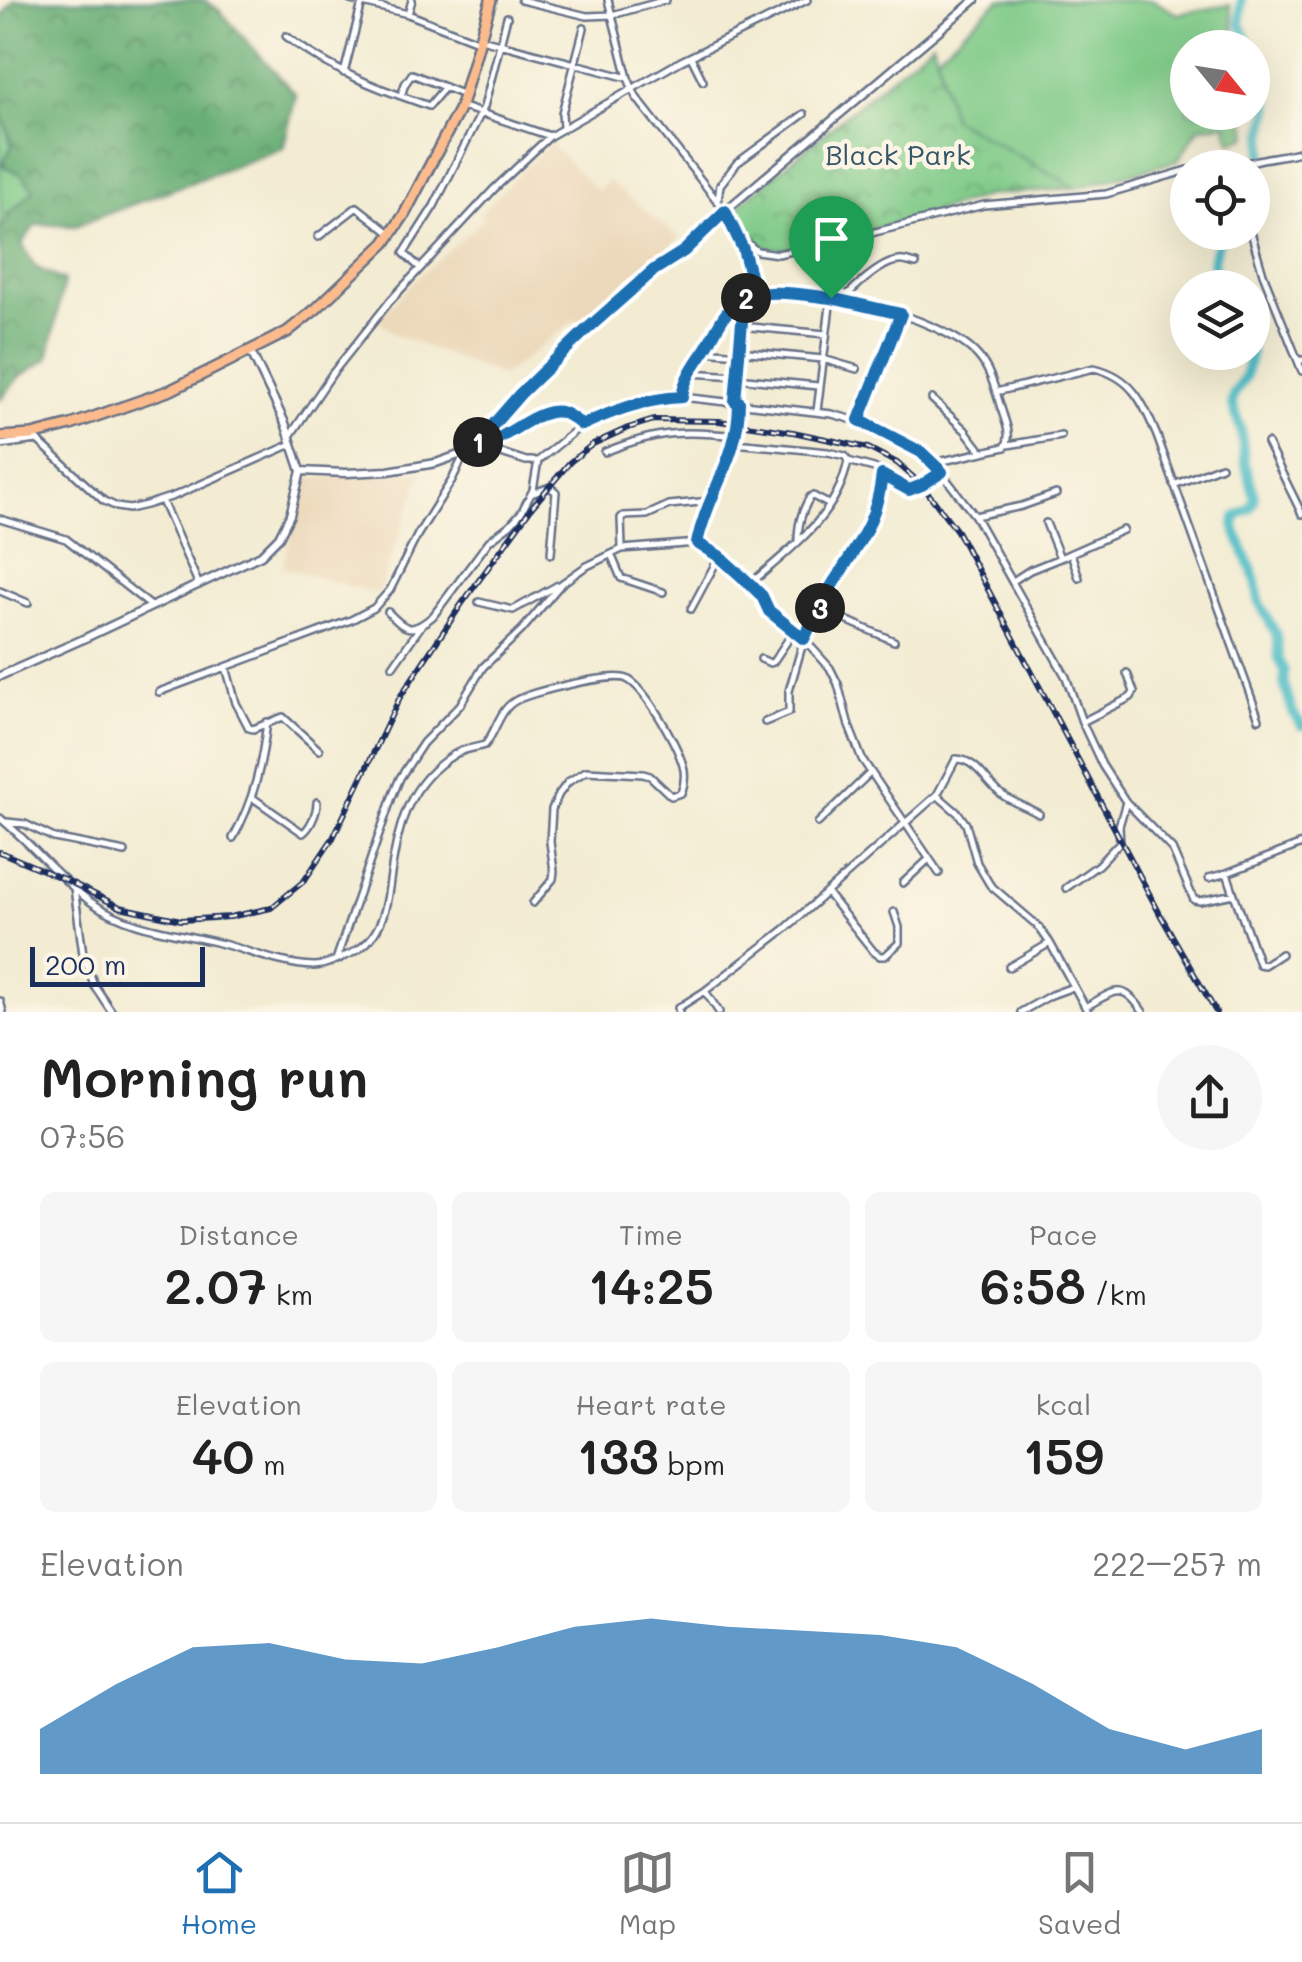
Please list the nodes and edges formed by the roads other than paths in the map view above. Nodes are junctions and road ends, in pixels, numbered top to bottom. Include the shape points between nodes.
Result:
1 (350, 0) edge
2 (412, 0) edge
3 (491, 0) edge
4 (521, 0) edge
5 (608, 0) edge
6 (666, 0) edge
7 (807, 0) edge
8 (976, 0) edge
9 (362, 3) junction
10 (382, 3) edge
11 (408, 14) junction
12 (612, 15) junction
13 (508, 17) dead end
14 (584, 28) dead end
15 (286, 36) dead end
16 (480, 40) junction
17 (500, 44) junction
18 (690, 56) junction
19 (576, 64) junction
20 (344, 73) junction
21 (628, 78) junction
22 (703, 81) dead end
23 (446, 86) junction
24 (632, 88) junction
25 (464, 94) junction
26 (401, 96) junction
27 (460, 106) junction
28 (481, 112) junction
29 (804, 114) dead end
30 (563, 128) junction
31 (550, 136) junction
32 (1302, 151) edge
33 (1270, 159) edge
34 (1170, 175) edge
35 (718, 202) junction
36 (725, 211) junction
37 (392, 235) junction
38 (738, 236) junction
39 (318, 237) dead end
40 (1256, 250) edge
41 (916, 264) dead end
42 (420, 268) junction
43 (756, 296) junction
44 (831, 298) junction
45 (744, 299) junction
46 (842, 300) junction
47 (901, 314) junction
48 (741, 326) junction
49 (826, 334) junction
50 (704, 351) junction
51 (251, 352) junction
52 (739, 352) junction
53 (823, 358) junction
54 (1300, 361) edge
55 (857, 370) dead end
56 (1302, 370) edge
57 (690, 373) junction
58 (736, 377) junction
59 (820, 386) junction
60 (996, 392) junction
61 (682, 397) junction
62 (932, 399) dead end
63 (737, 402) junction
64 (817, 411) junction
65 (859, 420) junction
66 (582, 425) junction
67 (0, 436) edge
68 (1062, 436) dead end
69 (34, 437) junction
70 (291, 440) junction
71 (736, 440) junction
72 (1266, 444) dead end
73 (0, 445) edge
74 (1008, 445) junction
75 (477, 448) junction
76 (605, 452) dead end
77 (982, 452) junction
78 (465, 454) junction
79 (538, 461) junction
80 (848, 461) junction
81 (934, 463) junction
82 (1221, 466) dead end
83 (300, 471) junction
84 (942, 472) junction
85 (882, 475) junction
86 (1174, 485) junction
87 (532, 494) junction
88 (1056, 494) dead end
89 (161, 500) junction
90 (711, 502) junction
91 (830, 505) junction
92 (1302, 514) edge
93 (975, 516) junction
94 (0, 519) edge
95 (1046, 523) dead end
96 (1123, 530) dead end
97 (798, 542) junction
98 (697, 543) junction
99 (622, 549) junction
100 (1071, 553) junction
101 (551, 554) dead end
102 (611, 554) junction
103 (719, 556) junction
104 (1060, 558) junction
105 (1080, 578) dead end
106 (1012, 581) junction
107 (561, 584) junction
108 (750, 584) junction
109 (199, 585) junction
110 (0, 590) edge
111 (663, 592) dead end
112 (478, 602) dead end
113 (28, 603) dead end
114 (152, 607) junction
115 (691, 609) dead end
116 (388, 612) dead end
117 (814, 618) junction
118 (421, 626) junction
119 (794, 631) junction
120 (804, 639) junction
121 (894, 640) dead end
122 (761, 659) dead end
123 (393, 666) dead end
124 (226, 667) junction
125 (1127, 673) dead end
126 (0, 676) edge
127 (158, 692) dead end
128 (1260, 718) dead end
129 (267, 722) junction
130 (765, 722) dead end
131 (1082, 722) junction
132 (319, 750) dead end
133 (871, 772) junction
134 (937, 795) junction
135 (253, 798) junction
136 (317, 802) dead end
137 (1126, 802) junction
138 (1039, 814) dead end
139 (2, 820) edge
140 (904, 822) junction
141 (818, 823) dead end
142 (233, 838) dead end
143 (1302, 844) edge
144 (125, 852) dead end
145 (929, 859) junction
146 (939, 872) dead end
147 (1228, 873) junction
148 (1209, 878) dead end
149 (903, 884) dead end
150 (74, 887) junction
151 (1066, 888) dead end
152 (827, 892) junction
153 (1234, 894) junction
154 (533, 903) dead end
155 (894, 912) dead end
156 (1050, 943) junction
157 (1281, 954) dead end
158 (336, 960) junction
159 (1009, 967) dead end
160 (1073, 988) junction
161 (705, 991) junction
162 (0, 1002) edge
163 (678, 1010) edge
164 (1087, 1010) edge
165 (3, 1012) edge
166 (112, 1012) edge
167 (670, 1012) edge
168 (719, 1012) edge
169 (1021, 1012) edge
170 (1143, 1012) edge

1 - 9 street
2 - 11 street
3 - 16 main road
4 - 12 street via 572,14
5 - 12 street
6 - 12 street
7 - 18 street
8 - 36 street
9 - 10 street
9 - 20 street
10 - 11 street
11 - 16 street
12 - 21 street
13 - 17 street
14 - 19 street
15 - 20 street
16 - 17 street
16 - 25 main road
17 - 19 street
17 - 28 street
18 - 22 street
18 - 24 street
19 - 21 street
19 - 30 street
20 - 26 street
21 - 24 street
23 - 25 street
23 - 26 street via 429,106
23 - 26 street via 411,74
24 - 30 street
24 - 35 street
25 - 27 main road
27 - 28 street
27 - 37 main road
28 - 31 street
28 - 42 street via 404,253
29 - 35 street via 737,163 720,185
30 - 31 street
31 - 42 street
32 - 33 street
34 - 38 street via 1106,194 984,205 778,254 757,251
35 - 36 street
36 - 38 street
36 - 75 street via 562,352
37 - 39 street via 358,206
37 - 51 main road via 305,319
38 - 43 street
40 - 54 street
41 - 46 street via 890,263
42 - 70 street via 360,336
43 - 44 street
43 - 45 street
44 - 46 street
44 - 49 street
45 - 48 street
45 - 50 street
46 - 47 street
47 - 60 street via 967,345
47 - 65 street
48 - 49 street
48 - 52 street
49 - 53 street
50 - 52 street
50 - 57 street
51 - 69 main road via 151,398
51 - 70 street
52 - 53 street
52 - 58 street
53 - 55 street
53 - 59 street
54 - 56 street
57 - 58 street
57 - 61 street
58 - 59 street
58 - 63 street
59 - 64 street
60 - 74 street
60 - 86 street via 1103,370 1135,391
61 - 63 street
61 - 66 street via 636,403
62 - 77 street
63 - 64 street
63 - 71 street
64 - 65 street
65 - 81 street
66 - 75 street via 553,412
66 - 79 street
67 - 69 main road
68 - 74 street
69 - 73 street
69 - 89 street via 104,501 129,508
70 - 83 street
70 - 89 street
71 - 76 street via 669,433
71 - 80 street via 828,452
71 - 90 street
72 - 92 street
74 - 77 street
75 - 78 street
75 - 79 street
77 - 81 street
78 - 83 street via 388,470
78 - 124 street via 374,608
79 - 87 street
80 - 85 street
80 - 91 street
81 - 84 street
82 - 86 street
83 - 109 street via 290,515 271,548
84 - 85 street via 909,490
84 - 93 street
85 - 117 street via 863,540
86 - 128 street
87 - 101 street via 550,487 556,492
87 - 118 street
88 - 93 street
89 - 109 street
90 - 98 street
90 - 99 street via 624,516
91 - 97 street
91 - 97 street via 810,497
93 - 106 street
94 - 114 street via 66,539
95 - 104 street
96 - 100 street
97 - 108 street
98 - 99 street
98 - 103 street
99 - 102 street
100 - 104 street
100 - 105 street
102 - 107 street
102 - 111 street via 621,578
103 - 108 street
103 - 115 street
104 - 106 street
106 - 131 street via 1066,677
107 - 112 street via 513,610
107 - 158 street via 483,667 400,778
108 - 119 street
109 - 114 street
110 - 113 street
114 - 126 street
116 - 118 street via 404,628
117 - 120 street
117 - 121 street via 846,620
118 - 123 street
119 - 120 street
119 - 122 street via 773,662
120 - 130 street via 789,690 791,709
120 - 133 street via 834,676
124 - 127 street
124 - 129 street via 249,728
125 - 131 street via 1131,698
129 - 132 street via 284,717
129 - 135 street
131 - 137 street
133 - 140 street
133 - 141 street
134 - 138 street via 960,757 1004,797
134 - 140 street
134 - 156 street via 966,824 990,885
135 - 136 street via 303,833
135 - 142 street
137 - 151 street via 1120,842
137 - 153 street via 1172,849 1194,900
139 - 144 street
139 - 150 street
140 - 145 street
140 - 152 street
143 - 147 street
145 - 146 street
145 - 149 street
147 - 148 street
147 - 153 street
150 - 158 street via 113,915 150,928 296,963
150 - 166 street via 83,954
152 - 155 street via 880,956 898,943
152 - 161 street
153 - 157 street via 1259,964
154 - 158 street via 553,879 552,809 578,774 643,774 671,796 683,787 684,768 664,724 628,680 567,684 515,700 484,745 455,754 428,775 407,808 377,929 356,952
156 - 159 street
156 - 160 street
160 - 164 street
160 - 169 street
161 - 163 street
161 - 168 street
162 - 165 street
163 - 167 street
164 - 170 street via 1123,991

